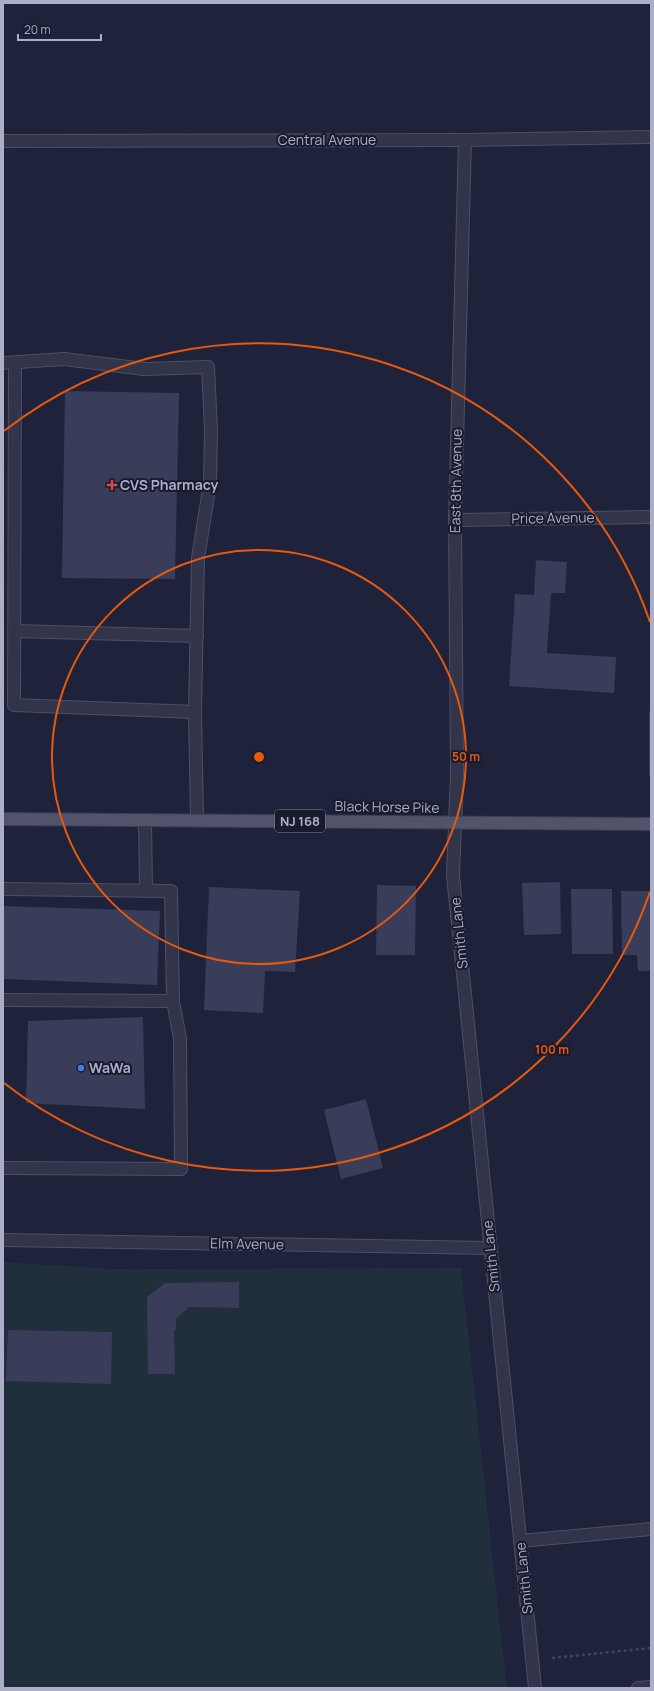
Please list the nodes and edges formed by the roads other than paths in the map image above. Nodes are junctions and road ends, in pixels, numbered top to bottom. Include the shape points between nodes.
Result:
1 (651, 137) edge
2 (465, 140) junction
3 (3, 141) edge
4 (9, 363) edge
5 (651, 517) edge
6 (455, 520) junction
7 (14, 631) junction
8 (196, 636) junction
9 (195, 712) junction
10 (3, 819) edge
11 (145, 820) junction
12 (196, 820) junction
13 (454, 823) junction
14 (651, 824) edge
15 (3, 889) edge
16 (146, 891) junction
17 (3, 1000) edge
18 (173, 1001) junction
19 (3, 1168) edge
20 (3, 1240) edge
21 (490, 1248) junction
22 (651, 1529) edge
23 (520, 1541) junction
24 (651, 1687) edge
25 (535, 1688) edge
26 (638, 1688) edge

1 - 2 street, Central Avenue
2 - 3 street, Central Avenue
2 - 6 street, East 8th Avenue
4 - 7 street
4 - 8 street via 64,359 144,369 208,367 210,483 198,558
5 - 6 street, Price Avenue
6 - 13 street, East 8th Avenue via 457,775
7 - 8 street
7 - 9 street via 14,705
8 - 9 street
9 - 12 street
10 - 11 main road, Black Horse Pike / NJ 168
11 - 12 main road, Black Horse Pike / NJ 168
11 - 16 street
12 - 13 main road, Black Horse Pike / NJ 168
13 - 14 main road, Black Horse Pike / NJ 168
13 - 21 street, Smith Lane via 453,875
15 - 16 street
16 - 18 street via 171,891
17 - 18 street
18 - 19 street via 180,1038 181,1169
20 - 21 street, Elm Avenue
21 - 23 street, Smith Lane
22 - 23 street
23 - 25 street, Smith Lane
24 - 26 street

